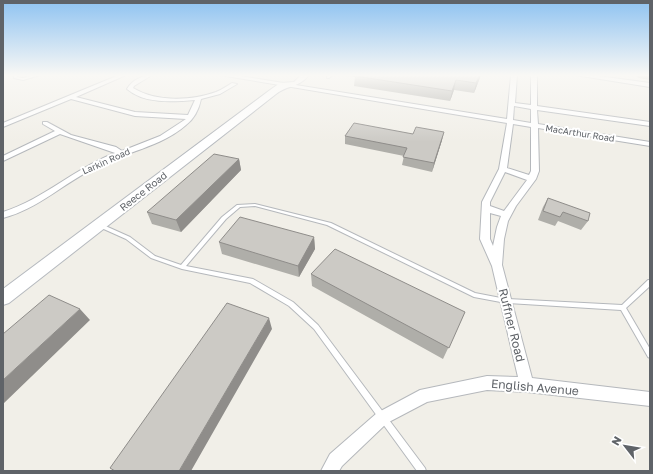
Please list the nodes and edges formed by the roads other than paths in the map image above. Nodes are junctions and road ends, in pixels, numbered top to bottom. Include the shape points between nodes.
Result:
1 (70, 97) joint
2 (148, 97) edge
3 (202, 97) edge
4 (266, 97) edge
5 (357, 97) edge
6 (512, 97) edge
7 (535, 97) edge
8 (198, 98) junction
9 (512, 104) junction
10 (535, 107) junction
11 (190, 117) junction
12 (45, 122) dead end
13 (510, 122) junction
14 (650, 124) edge
15 (3, 125) edge
16 (536, 126) junction
17 (60, 131) junction
18 (650, 144) edge
19 (122, 154) junction
20 (3, 159) edge
21 (502, 169) junction
22 (532, 179) junction
23 (486, 208) junction
24 (3, 215) edge
25 (506, 215) junction
26 (98, 225) junction
27 (182, 266) junction
28 (497, 266) junction
29 (650, 282) edge
30 (3, 298) edge
31 (506, 301) junction
32 (623, 308) junction
33 (650, 355) edge
34 (527, 385) junction
35 (650, 399) edge
36 (382, 418) junction
37 (329, 471) edge
38 (422, 471) edge

1 - 11 street via 135,114
1 - 15 street
2 - 8 street
3 - 8 street
4 - 26 street, Reece Road
5 - 13 street
6 - 9 street, Ruffner Road
7 - 10 street, Ruffner Road
8 - 11 street, Larkin Road
9 - 10 street
9 - 13 street, Ruffner Road
10 - 14 street
10 - 16 street, Ruffner Road
11 - 19 street, Larkin Road via 169,134
12 - 17 street
13 - 16 street, MacArthur Road
13 - 21 street, Ruffner Road
16 - 18 street, MacArthur Road
16 - 22 street, Ruffner Road via 535,171
17 - 19 street
17 - 20 street
19 - 24 street, Larkin Road via 93,166 20,209
21 - 22 street
21 - 23 street, Ruffner Road via 486,202
22 - 25 street, Ruffner Road
23 - 25 street
23 - 28 street, Ruffner Road via 485,239
25 - 28 street, Ruffner Road via 499,236
26 - 27 lane via 128,238 153,257
26 - 30 street, Reece Road
27 - 31 lane via 224,218 239,206 255,205 329,224 474,295
27 - 36 lane via 251,281 291,304 316,327
28 - 31 street, Ruffner Road
29 - 32 lane
31 - 32 lane
31 - 34 street, Ruffner Road
32 - 33 lane
34 - 35 street, English Avenue
34 - 36 street, English Avenue via 487,383 425,394
36 - 37 street, English Avenue via 336,460
36 - 38 lane

